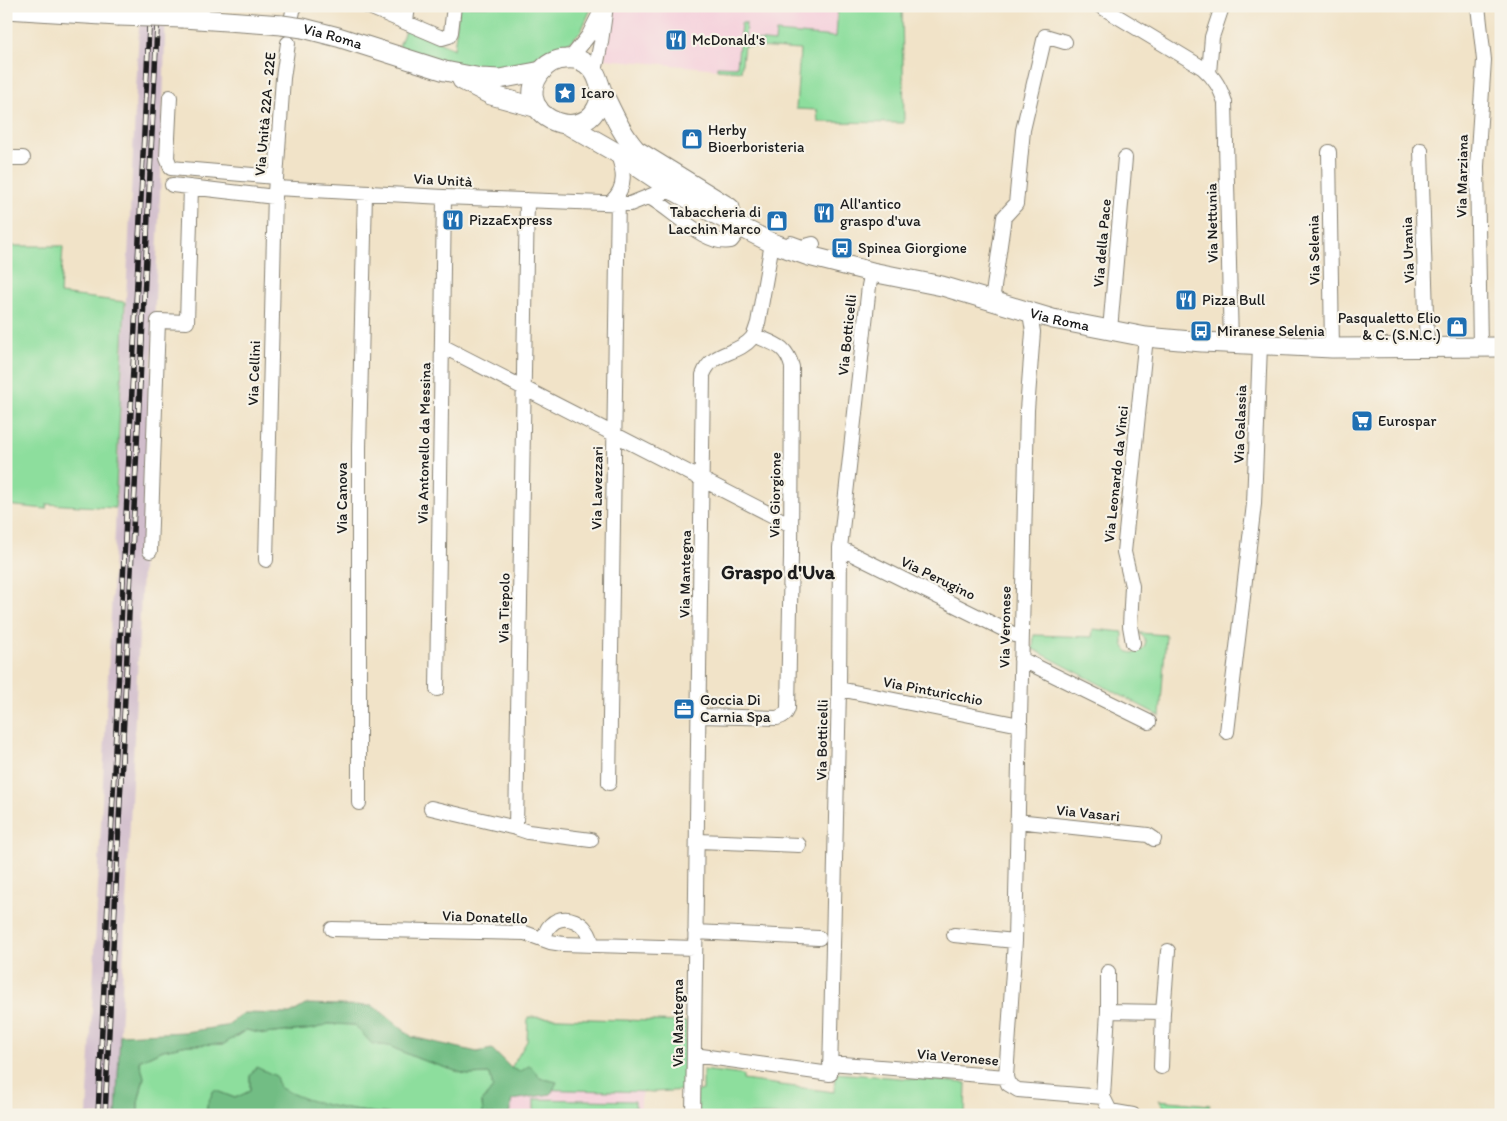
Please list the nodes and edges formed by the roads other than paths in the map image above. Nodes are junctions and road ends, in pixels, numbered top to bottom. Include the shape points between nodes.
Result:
1 (367, 6) edge
2 (408, 6) edge
3 (454, 6) edge
4 (605, 6) edge
5 (1100, 6) edge
6 (1478, 6) edge
7 (6, 9) edge
8 (1221, 10) dead end
9 (406, 22) junction
10 (292, 24) edge
11 (1066, 42) dead end
12 (570, 59) junction
13 (445, 71) junction
14 (542, 71) junction
15 (1209, 73) junction
16 (598, 80) junction
17 (170, 97) dead end
18 (538, 108) junction
19 (568, 125) junction
20 (622, 131) junction
21 (1421, 150) dead end
22 (1329, 152) dead end
23 (617, 154) junction
24 (6, 158) edge
25 (23, 158) dead end
26 (1125, 158) dead end
27 (652, 178) junction
28 (172, 185) dead end
29 (192, 187) junction
30 (276, 187) junction
31 (365, 193) junction
32 (681, 195) junction
33 (444, 197) junction
34 (646, 198) junction
35 (527, 200) junction
36 (615, 200) junction
37 (742, 222) junction
38 (772, 243) junction
39 (813, 244) junction
40 (872, 272) junction
41 (920, 281) junction
42 (992, 300) junction
43 (1030, 313) junction
44 (1110, 330) junction
45 (754, 335) junction
46 (1146, 337) junction
47 (1231, 344) junction
48 (1260, 345) junction
49 (442, 346) junction
50 (1480, 347) junction
51 (1501, 347) edge
52 (1332, 348) junction
53 (1428, 348) junction
54 (525, 388) junction
55 (614, 434) junction
56 (702, 479) junction
57 (791, 525) junction
58 (840, 548) junction
59 (150, 551) dead end
60 (266, 560) dead end
61 (1021, 635) junction
62 (1133, 643) dead end
63 (1021, 659) junction
64 (437, 689) dead end
65 (839, 689) junction
66 (700, 716) junction
67 (1150, 722) dead end
68 (1020, 725) junction
69 (1227, 732) dead end
70 (609, 783) dead end
71 (359, 804) dead end
72 (431, 808) dead end
73 (1017, 821) junction
74 (516, 828) junction
75 (1154, 839) dead end
76 (591, 840) dead end
77 (698, 841) junction
78 (799, 845) dead end
79 (332, 929) dead end
80 (695, 932) junction
81 (954, 935) dead end
82 (819, 938) dead end
83 (543, 939) junction
84 (1015, 941) junction
85 (592, 945) junction
86 (695, 948) junction
87 (1168, 951) dead end
88 (1108, 972) dead end
89 (1108, 1011) junction
90 (1163, 1012) junction
91 (694, 1055) junction
92 (830, 1063) junction
93 (1161, 1067) dead end
94 (1006, 1077) junction
95 (1103, 1097) junction
96 (693, 1115) edge
97 (1133, 1115) edge

1 - 9 street
2 - 9 street
3 - 9 street via 451,32 446,38
4 - 12 street
4 - 16 street
5 - 15 street
6 - 50 street, Via Marziana via 1484,60 1477,166
7 - 10 street, Via Roma, bridge
8 - 15 street via 1212,37
10 - 13 street, Via Roma
10 - 30 street, Via Unità 22A - 22E via 283,78
11 - 42 street via 1045,36 1023,130 1016,204 1004,217
12 - 14 street, Via Roma via 554,61
12 - 16 street via 584,63
13 - 14 street, Via Roma via 489,79
13 - 18 street, Via Roma via 491,95
14 - 18 street via 535,85
15 - 47 street, Via Nettunia via 1225,102
16 - 19 street via 599,104 595,111 583,121
16 - 20 street, Via Roma
17 - 30 street, Via Unità via 166,158 171,168
18 - 19 street, Via Roma via 548,119
19 - 23 street, Via Roma
20 - 27 street via 632,155 651,172
20 - 37 street, Via Roma via 636,150
21 - 53 street, Via Urania
22 - 52 street, Via Selenia
23 - 27 street, Via Roma
23 - 36 street via 624,174
24 - 25 street
26 - 44 street, Via della Pace
27 - 32 street, Via Roma
27 - 34 street
28 - 29 street, Via Unità
29 - 30 street, Via Unità
29 - 59 street via 187,322 158,321
30 - 31 street, Via Unità
30 - 60 street, Via Cellini
31 - 33 street, Via Unità
31 - 71 street, Via Canova via 359,447
32 - 34 street, Via Unità via 663,192
32 - 37 street, Via Roma
33 - 35 street, Via Unità
33 - 49 street, Via Antonello da Messina
34 - 36 street, Via Unità via 630,204
34 - 37 street via 663,205 676,217 717,240 731,241
35 - 36 street, Via Unità
35 - 54 street, Via Tiepolo
36 - 55 street, Via Lavezzari
37 - 38 street, Via Roma
37 - 39 street, Via Roma
38 - 39 street via 777,238 802,247
38 - 40 street, Via Roma
38 - 45 street
39 - 41 street, Via Roma via 905,273
40 - 41 street, Via Roma
40 - 58 street, Via Botticelli
41 - 42 street, Via Roma
42 - 43 street, Via Roma
43 - 44 street, Via Roma
43 - 61 street, Via Veronese via 1034,332 1027,410
44 - 46 street, Via Roma
45 - 56 street, Via Mantegna via 746,344 716,358 703,375
45 - 57 street, Via Giorgione via 783,348 792,367
46 - 47 street, Via Roma
46 - 62 street, Via Leonardo da Vinci via 1124,552 1132,586 1130,626
47 - 48 street, Via Roma
48 - 52 street, Via Roma
48 - 69 street, Via Galassia via 1254,504
49 - 54 street
49 - 64 street, Via Antonello da Messina
50 - 51 street, Via Roma
50 - 53 street, Via Roma
52 - 53 street, Via Roma
54 - 55 street
54 - 74 street, Via Tiepolo
55 - 56 street
55 - 70 street, Via Lavezzari
56 - 57 street
56 - 66 street, Via Mantegna
57 - 66 street, Via Giorgione via 786,713 777,718
58 - 61 street, Via Perugino via 1015,635
58 - 65 street, Via Botticelli
61 - 63 street, Via Veronese
63 - 67 street
63 - 68 street, Via Veronese
65 - 68 street, Via Pinturicchio
65 - 92 street, Via Botticelli
66 - 77 street, Via Mantegna
68 - 73 street, Via Veronese
72 - 74 street
73 - 75 street, Via Vasari via 1148,835
73 - 84 street, Via Veronese
74 - 76 street
77 - 78 street
77 - 80 street, Via Mantegna
79 - 83 street, Via Donatello via 525,933
80 - 82 street
80 - 86 street, Via Mantegna
81 - 84 street
83 - 85 street, Via Donatello via 563,944
83 - 85 street via 554,923 569,920 586,928
84 - 94 street, Via Veronese
85 - 86 street, Via Donatello
86 - 91 street, Via Mantegna
87 - 90 street
88 - 89 street
89 - 90 street
89 - 95 street
90 - 93 street
91 - 92 street via 830,1074
91 - 96 street, Via Mantegna
92 - 94 street, Via Veronese
94 - 95 street via 1008,1084 1018,1090
95 - 97 street via 1110,1111

